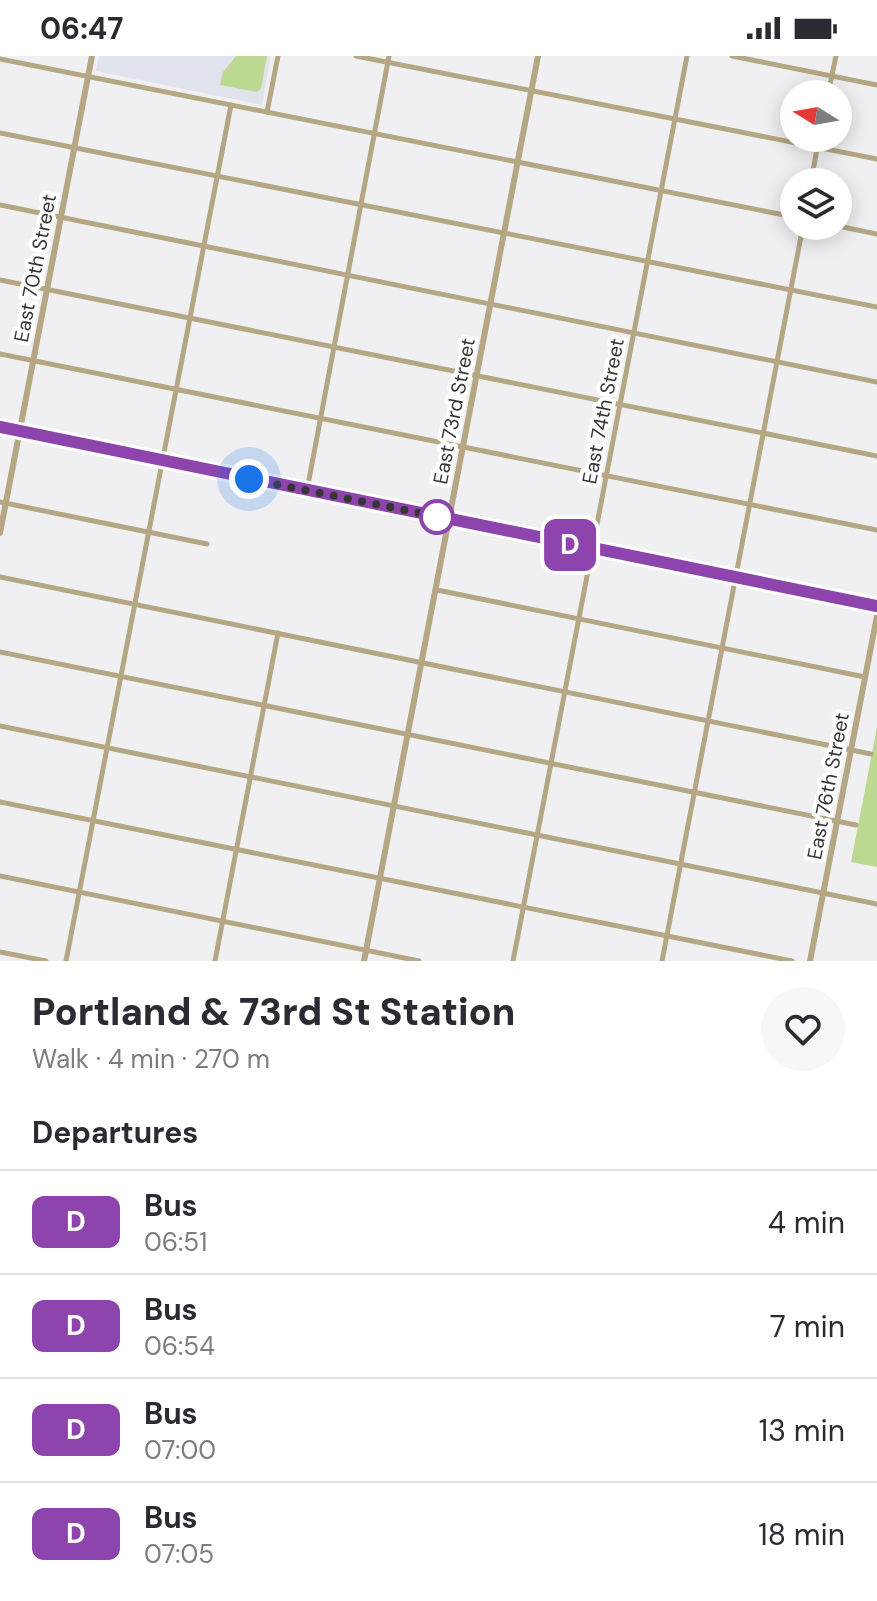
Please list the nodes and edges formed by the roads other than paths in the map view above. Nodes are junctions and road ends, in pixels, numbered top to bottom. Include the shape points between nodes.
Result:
1 (92, 56) edge
2 (278, 56) edge
3 (356, 56) edge
4 (538, 56) edge
5 (687, 56) edge
6 (732, 56) edge
7 (836, 56) edge
8 (0, 59) edge
9 (388, 59) edge
10 (88, 76) junction
11 (831, 76) junction
12 (830, 80) edge
13 (877, 85) edge
14 (532, 91) junction
15 (231, 105) junction
16 (267, 112) junction
17 (675, 119) junction
18 (0, 133) edge
19 (374, 133) junction
20 (780, 140) edge
21 (74, 147) junction
22 (843, 152) edge
23 (877, 159) edge
24 (518, 162) junction
25 (217, 176) junction
26 (661, 191) junction
27 (0, 205) edge
28 (361, 205) junction
29 (780, 214) edge
30 (61, 218) junction
31 (852, 229) edge
32 (504, 234) junction
33 (877, 234) edge
34 (800, 240) edge
35 (204, 247) junction
36 (648, 262) junction
37 (347, 276) junction
38 (0, 280) edge
39 (47, 289) junction
40 (790, 291) junction
41 (490, 305) junction
42 (877, 307) edge
43 (192, 318) junction
44 (634, 334) junction
45 (334, 347) junction
46 (0, 354) edge
47 (34, 361) junction
48 (776, 362) junction
49 (478, 376) junction
50 (877, 382) edge
51 (178, 389) junction
52 (621, 405) junction
53 (321, 418) junction
54 (0, 428) edge
55 (20, 432) junction
56 (763, 433) junction
57 (464, 447) junction
58 (877, 456) edge
59 (164, 461) junction
60 (607, 476) junction
61 (306, 491) junction
62 (3, 503) edge
63 (749, 505) junction
64 (450, 519) junction
65 (877, 530) edge
66 (0, 533) edge
67 (150, 533) junction
68 (207, 544) dead end
69 (593, 550) junction
70 (0, 577) edge
71 (735, 578) junction
72 (437, 590) junction
73 (135, 604) junction
74 (877, 606) edge
75 (877, 616) edge
76 (579, 620) junction
77 (278, 633) junction
78 (723, 649) junction
79 (0, 652) edge
80 (423, 663) junction
81 (121, 676) junction
82 (865, 677) junction
83 (565, 692) junction
84 (264, 706) junction
85 (709, 720) junction
86 (0, 726) edge
87 (408, 735) junction
88 (107, 748) junction
89 (851, 750) junction
90 (871, 754) dead end
91 (551, 764) junction
92 (250, 777) junction
93 (694, 793) junction
94 (0, 802) edge
95 (394, 807) junction
96 (93, 820) junction
97 (837, 822) junction
98 (856, 825) dead end
99 (537, 836) junction
100 (236, 850) junction
101 (680, 864) junction
102 (0, 876) edge
103 (380, 879) junction
104 (79, 892) junction
105 (823, 893) junction
106 (877, 904) edge
107 (523, 908) junction
108 (223, 921) junction
109 (666, 936) junction
110 (0, 952) edge
111 (366, 952) junction
112 (46, 961) edge
113 (66, 961) edge
114 (215, 961) edge
115 (364, 961) edge
116 (419, 961) edge
117 (513, 961) edge
118 (662, 961) edge
119 (792, 961) edge
120 (810, 961) edge

1 - 10 street, East 70th Street
2 - 16 street
3 - 9 street
4 - 14 street, East 73rd Street
5 - 17 street, East 74th Street
6 - 11 street
7 - 11 street
8 - 10 street
9 - 14 street
9 - 19 street
10 - 15 street
10 - 21 street, East 70th Street
11 - 12 street
11 - 13 street
14 - 17 street
14 - 24 street, East 73rd Street
15 - 16 street
15 - 25 street
16 - 19 street
17 - 20 street
17 - 26 street, East 74th Street
18 - 21 street
19 - 24 street
19 - 28 street
21 - 25 street
21 - 30 street, East 70th Street
22 - 23 street
24 - 26 street
24 - 32 street, East 73rd Street
25 - 28 street
25 - 35 street
26 - 29 street
26 - 36 street, East 74th Street
27 - 30 street
28 - 32 street
28 - 37 street
30 - 35 street
30 - 39 street, East 70th Street
31 - 33 street
32 - 36 street
32 - 41 street, East 73rd Street
34 - 40 street
35 - 37 street
35 - 43 street
36 - 40 street
36 - 44 street, East 74th Street
37 - 41 street
37 - 45 street
38 - 39 street
39 - 43 street
39 - 47 street, East 70th Street
40 - 42 street
40 - 48 street
41 - 44 street
41 - 49 street, East 73rd Street
43 - 45 street
43 - 51 street
44 - 48 street
44 - 52 street, East 74th Street
45 - 49 street
45 - 53 street
46 - 47 street
47 - 51 street
47 - 55 street, East 70th Street
48 - 50 street
48 - 56 street
49 - 52 street
49 - 57 street, East 73rd Street
51 - 53 street
51 - 59 street
52 - 56 street
52 - 60 street, East 74th Street
53 - 57 street
53 - 61 street
54 - 55 main road
55 - 59 main road
55 - 62 street, East 70th Street
56 - 58 street
56 - 63 street
57 - 60 street
57 - 64 street, East 73rd Street
59 - 61 main road
59 - 67 street
60 - 63 street
60 - 69 street, East 74th Street
61 - 64 main road
62 - 66 street, East 70th Street
62 - 67 street
63 - 65 street
63 - 71 street
64 - 69 main road
64 - 72 street, East 73rd Street
67 - 68 street
67 - 73 street
69 - 71 main road
69 - 76 street, East 74th Street
70 - 73 street
71 - 74 main road
71 - 78 street
72 - 76 street
72 - 80 street, East 73rd Street
73 - 77 street
73 - 81 street
75 - 82 street, East 76th Street
76 - 78 street
76 - 83 street, East 74th Street
77 - 80 street
77 - 84 street
78 - 82 street
78 - 85 street
79 - 81 street
80 - 83 street
80 - 87 street, East 73rd Street
81 - 84 street
81 - 88 street
82 - 89 street, East 76th Street
83 - 85 street
83 - 91 street, East 74th Street
84 - 87 street
84 - 92 street
85 - 89 street
85 - 93 street
86 - 88 street
87 - 91 street
87 - 95 street, East 73rd Street
88 - 92 street
88 - 96 street
89 - 90 street
89 - 97 street, East 76th Street
91 - 93 street
91 - 99 street, East 74th Street
92 - 95 street
92 - 100 street
93 - 97 street
93 - 101 street
94 - 96 street
95 - 99 street
95 - 103 street, East 73rd Street
96 - 100 street
96 - 104 street
97 - 98 street
97 - 105 street, East 76th Street
99 - 101 street
99 - 107 street, East 74th Street
100 - 103 street
100 - 108 street
101 - 105 street
101 - 109 street
102 - 104 street
103 - 107 street
103 - 111 street, East 73rd Street
104 - 108 street
104 - 113 street
105 - 106 street
105 - 120 street, East 76th Street
107 - 109 street
107 - 117 street, East 74th Street
108 - 111 street
108 - 114 street
109 - 118 street
109 - 119 street
110 - 112 street
111 - 115 street, East 73rd Street
111 - 116 street

